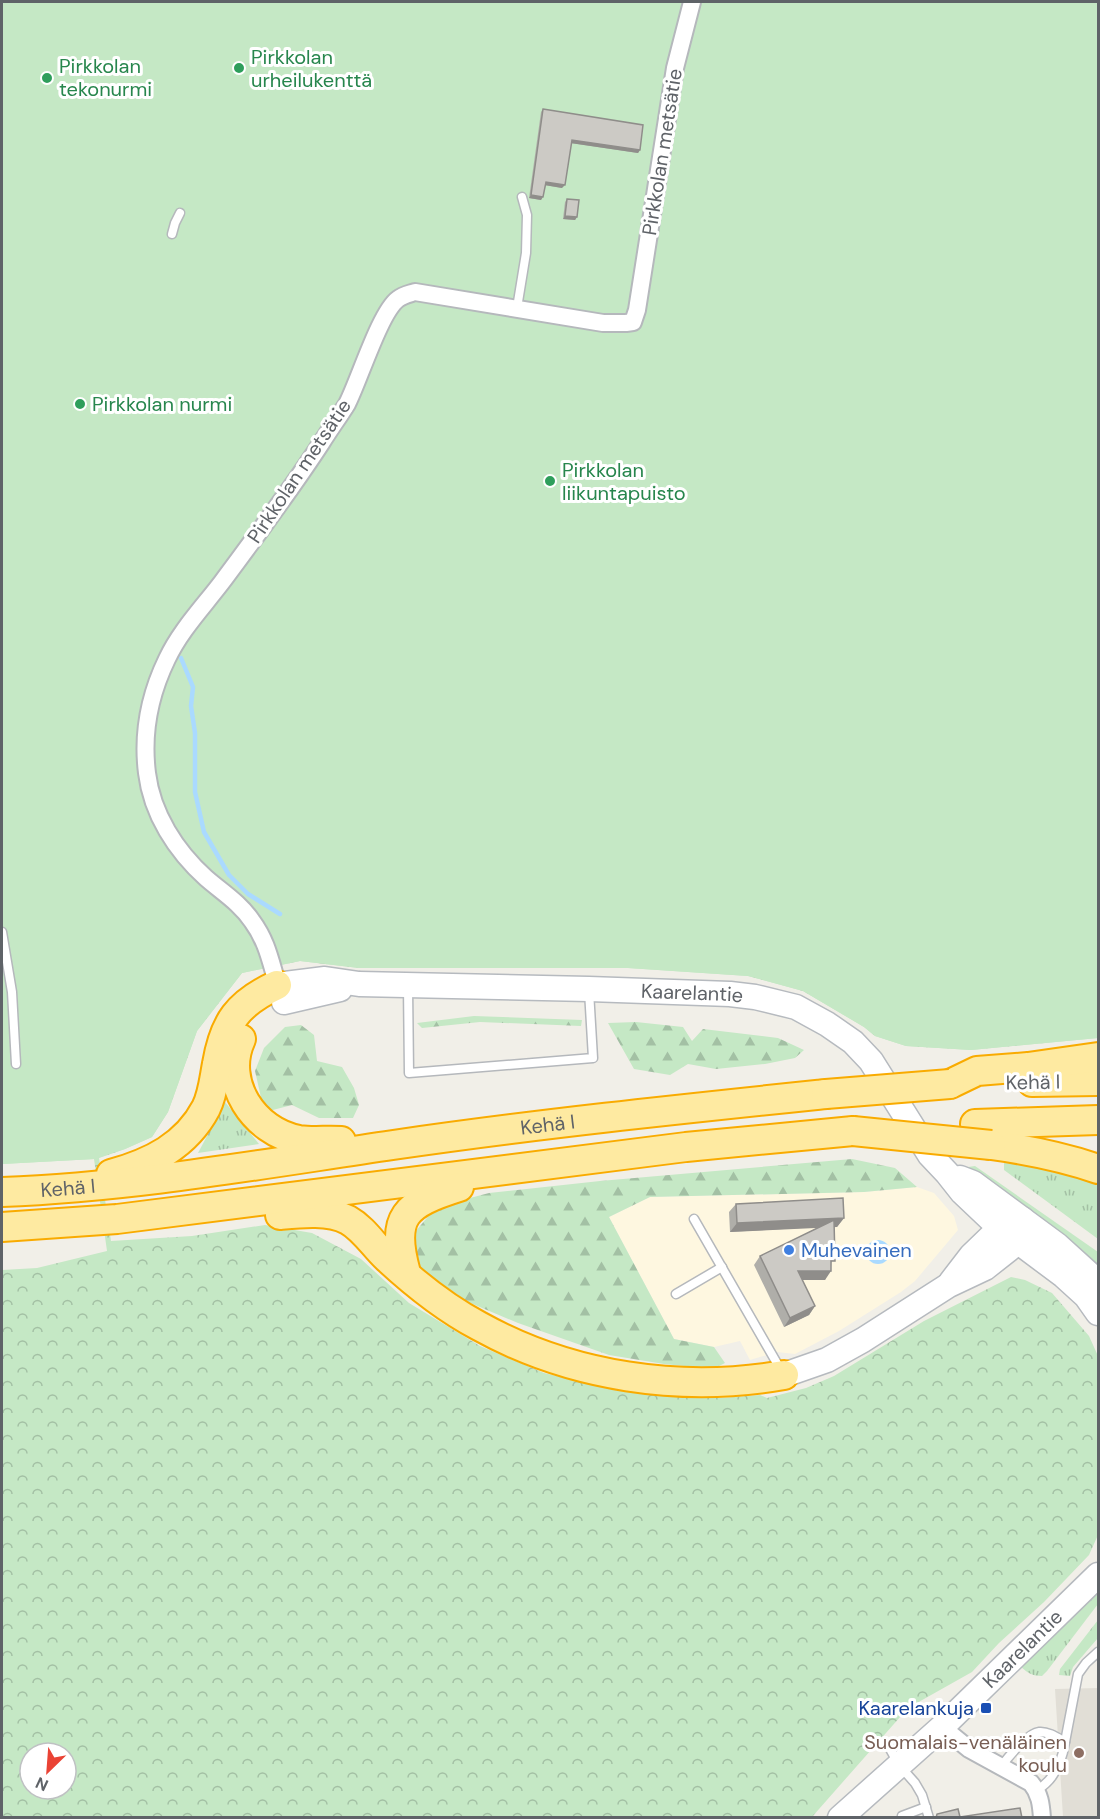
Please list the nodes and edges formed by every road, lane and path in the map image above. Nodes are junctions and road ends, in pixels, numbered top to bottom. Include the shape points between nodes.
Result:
1 (692, 2) edge
2 (522, 197) dead end
3 (180, 213) dead end
4 (172, 234) dead end
5 (518, 308) junction
6 (2, 932) edge
7 (408, 984) junction
8 (589, 989) junction
9 (280, 994) junction
10 (1098, 1057) edge
11 (16, 1064) dead end
12 (1098, 1081) edge
13 (950, 1084) junction
14 (1098, 1120) edge
15 (983, 1135) junction
16 (394, 1145) junction
17 (520, 1168) junction
18 (1098, 1169) edge
19 (52, 1190) junction
20 (2, 1192) edge
21 (117, 1219) junction
22 (694, 1219) dead end
23 (2, 1227) edge
24 (1014, 1230) junction
25 (722, 1267) junction
26 (406, 1273) junction
27 (1098, 1282) edge
28 (676, 1294) dead end
29 (1098, 1313) edge
30 (784, 1375) junction
31 (1098, 1575) edge
32 (1098, 1652) edge
33 (942, 1727) junction
34 (1065, 1742) junction
35 (894, 1756) junction
36 (1001, 1767) junction
37 (1037, 1790) junction
38 (921, 1811) edge
39 (902, 1816) dead end
40 (840, 1818) edge
41 (929, 1818) edge
42 (1042, 1818) edge

1 - 5 street, Pirkkolan metsätie via 675,68 636,318 631,323 603,324
2 - 5 lane via 527,215 526,253
3 - 4 lane
5 - 9 street, Pirkkolan metsätie via 415,292 398,299 382,324 347,403 303,472 190,624 160,675 145,732 153,801 188,860 253,921 269,952
6 - 11 lane via 12,992
7 - 8 main road, Kaarelantie
7 - 8 lane via 409,1073 593,1058
7 - 9 main road, Kaarelantie via 314,979
8 - 24 main road, Kaarelantie via 738,995 776,1001 813,1016 853,1042 871,1061 930,1155 947,1173 973,1183
9 - 16 highway via 245,1030 235,1061 243,1100 252,1113 269,1127 299,1140
9 - 19 highway via 257,994 231,1020 220,1044 206,1107 183,1140 137,1167
10 - 13 highway via 977,1071
12 - 13 highway, Kehä I
13 - 16 highway, Kehä I, bridge via 686,1108
14 - 15 highway, Kehä I
15 - 17 highway, Kehä I, bridge via 853,1131
15 - 18 highway
16 - 19 highway, Kehä I via 140,1183
17 - 21 highway, Kehä I
17 - 26 highway via 417,1203 406,1214 399,1238
19 - 20 highway, Kehä I
21 - 23 highway, Kehä I
21 - 26 highway via 219,1220 330,1214 359,1228
22 - 25 lane
24 - 27 main road, Kaarelantie via 1075,1260
24 - 29 main road, Kaarelantie via 1086,1296
24 - 30 main road via 971,1256 949,1285 827,1360
25 - 28 lane
25 - 30 lane
26 - 30 highway via 429,1294 479,1326 537,1354 588,1370 645,1379 706,1382
31 - 33 main road, Kaarelantie
32 - 34 lane via 1078,1674
33 - 35 main road, Kaarelantie
33 - 36 street via 969,1749
34 - 36 lane via 1038,1732
34 - 37 lane via 1059,1765 1046,1785
35 - 38 lane via 922,1795
35 - 40 main road, Kaarelantie
36 - 37 street
37 - 42 street
38 - 39 lane
38 - 41 lane

